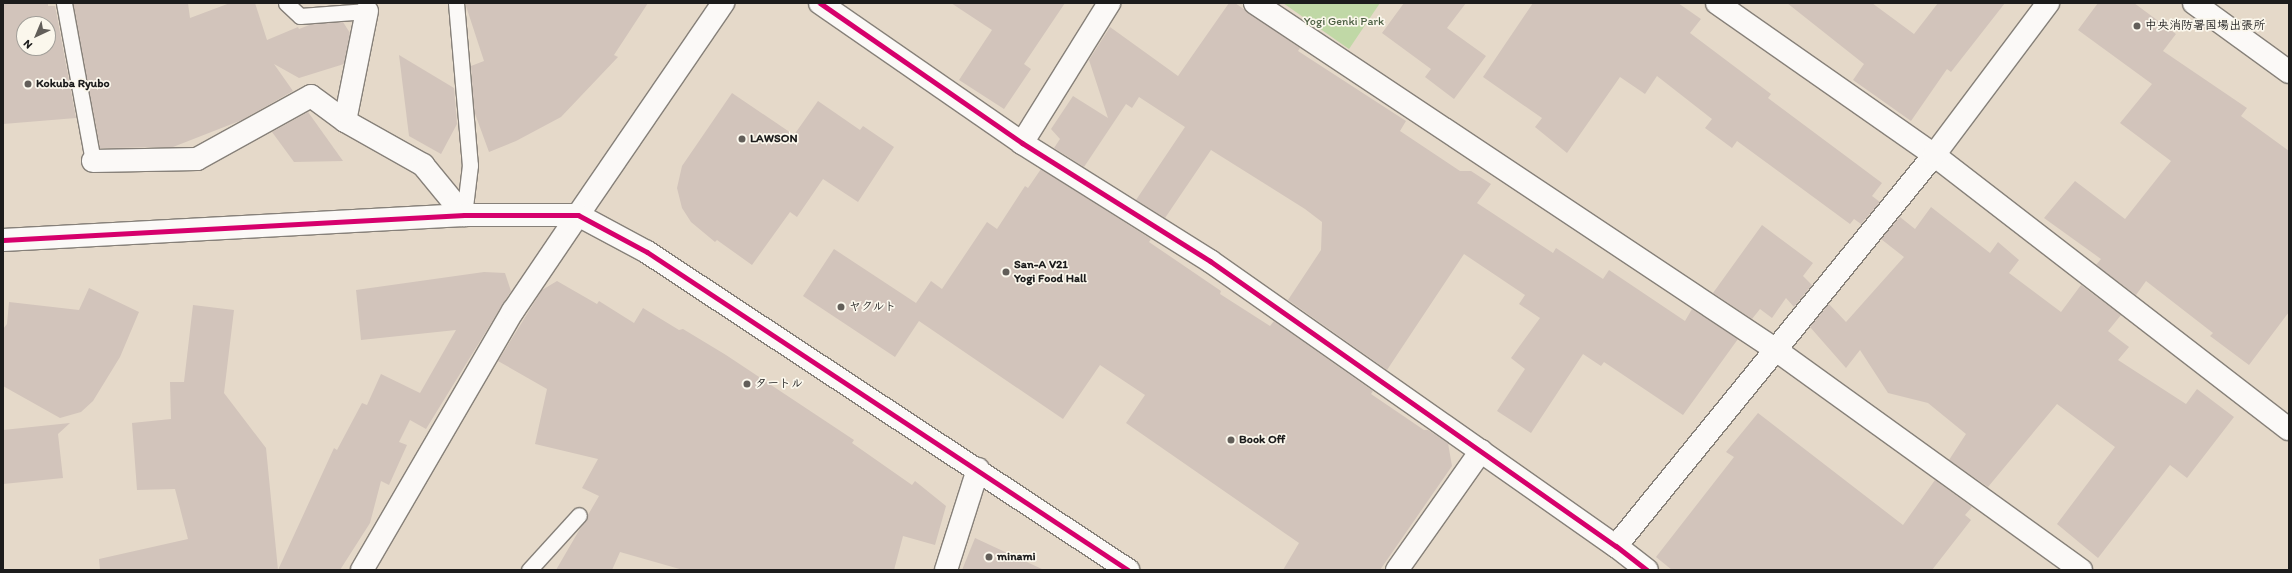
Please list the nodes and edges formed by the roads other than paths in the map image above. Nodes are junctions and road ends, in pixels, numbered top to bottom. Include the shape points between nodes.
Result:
1 (64, 3) edge
2 (286, 3) edge
3 (456, 3) edge
4 (723, 3) edge
5 (820, 3) edge
6 (1109, 3) edge
7 (1255, 3) edge
8 (1717, 3) edge
9 (2048, 3) edge
10 (2194, 3) edge
11 (367, 11) joint
12 (2289, 72) edge
13 (345, 121) junction
14 (1022, 143) junction
15 (1934, 155) junction
16 (93, 162) joint
17 (464, 215) junction
18 (578, 215) junction
19 (3, 240) edge
20 (1776, 350) junction
21 (2289, 429) edge
22 (1481, 451) junction
23 (978, 469) junction
24 (579, 515) dead end
25 (1616, 546) junction
26 (362, 570) edge
27 (529, 570) edge
28 (946, 570) edge
29 (1128, 570) edge
30 (1397, 570) edge
31 (1647, 570) edge
32 (2081, 570) edge

1 - 16 lane
2 - 11 lane via 300,16
3 - 17 lane via 470,166
4 - 18 street
5 - 14 street
6 - 14 street
7 - 20 street
8 - 15 street
9 - 15 street
10 - 12 street
11 - 13 street
13 - 16 street via 311,96 197,160
13 - 17 street via 423,165
14 - 22 street via 1210,261
15 - 20 street
15 - 21 street
17 - 18 street
17 - 19 street
18 - 23 street via 647,252
18 - 26 street via 513,311
20 - 25 street
20 - 32 street
22 - 25 street
22 - 30 street
23 - 28 street
23 - 29 street
24 - 27 lane
25 - 31 street

